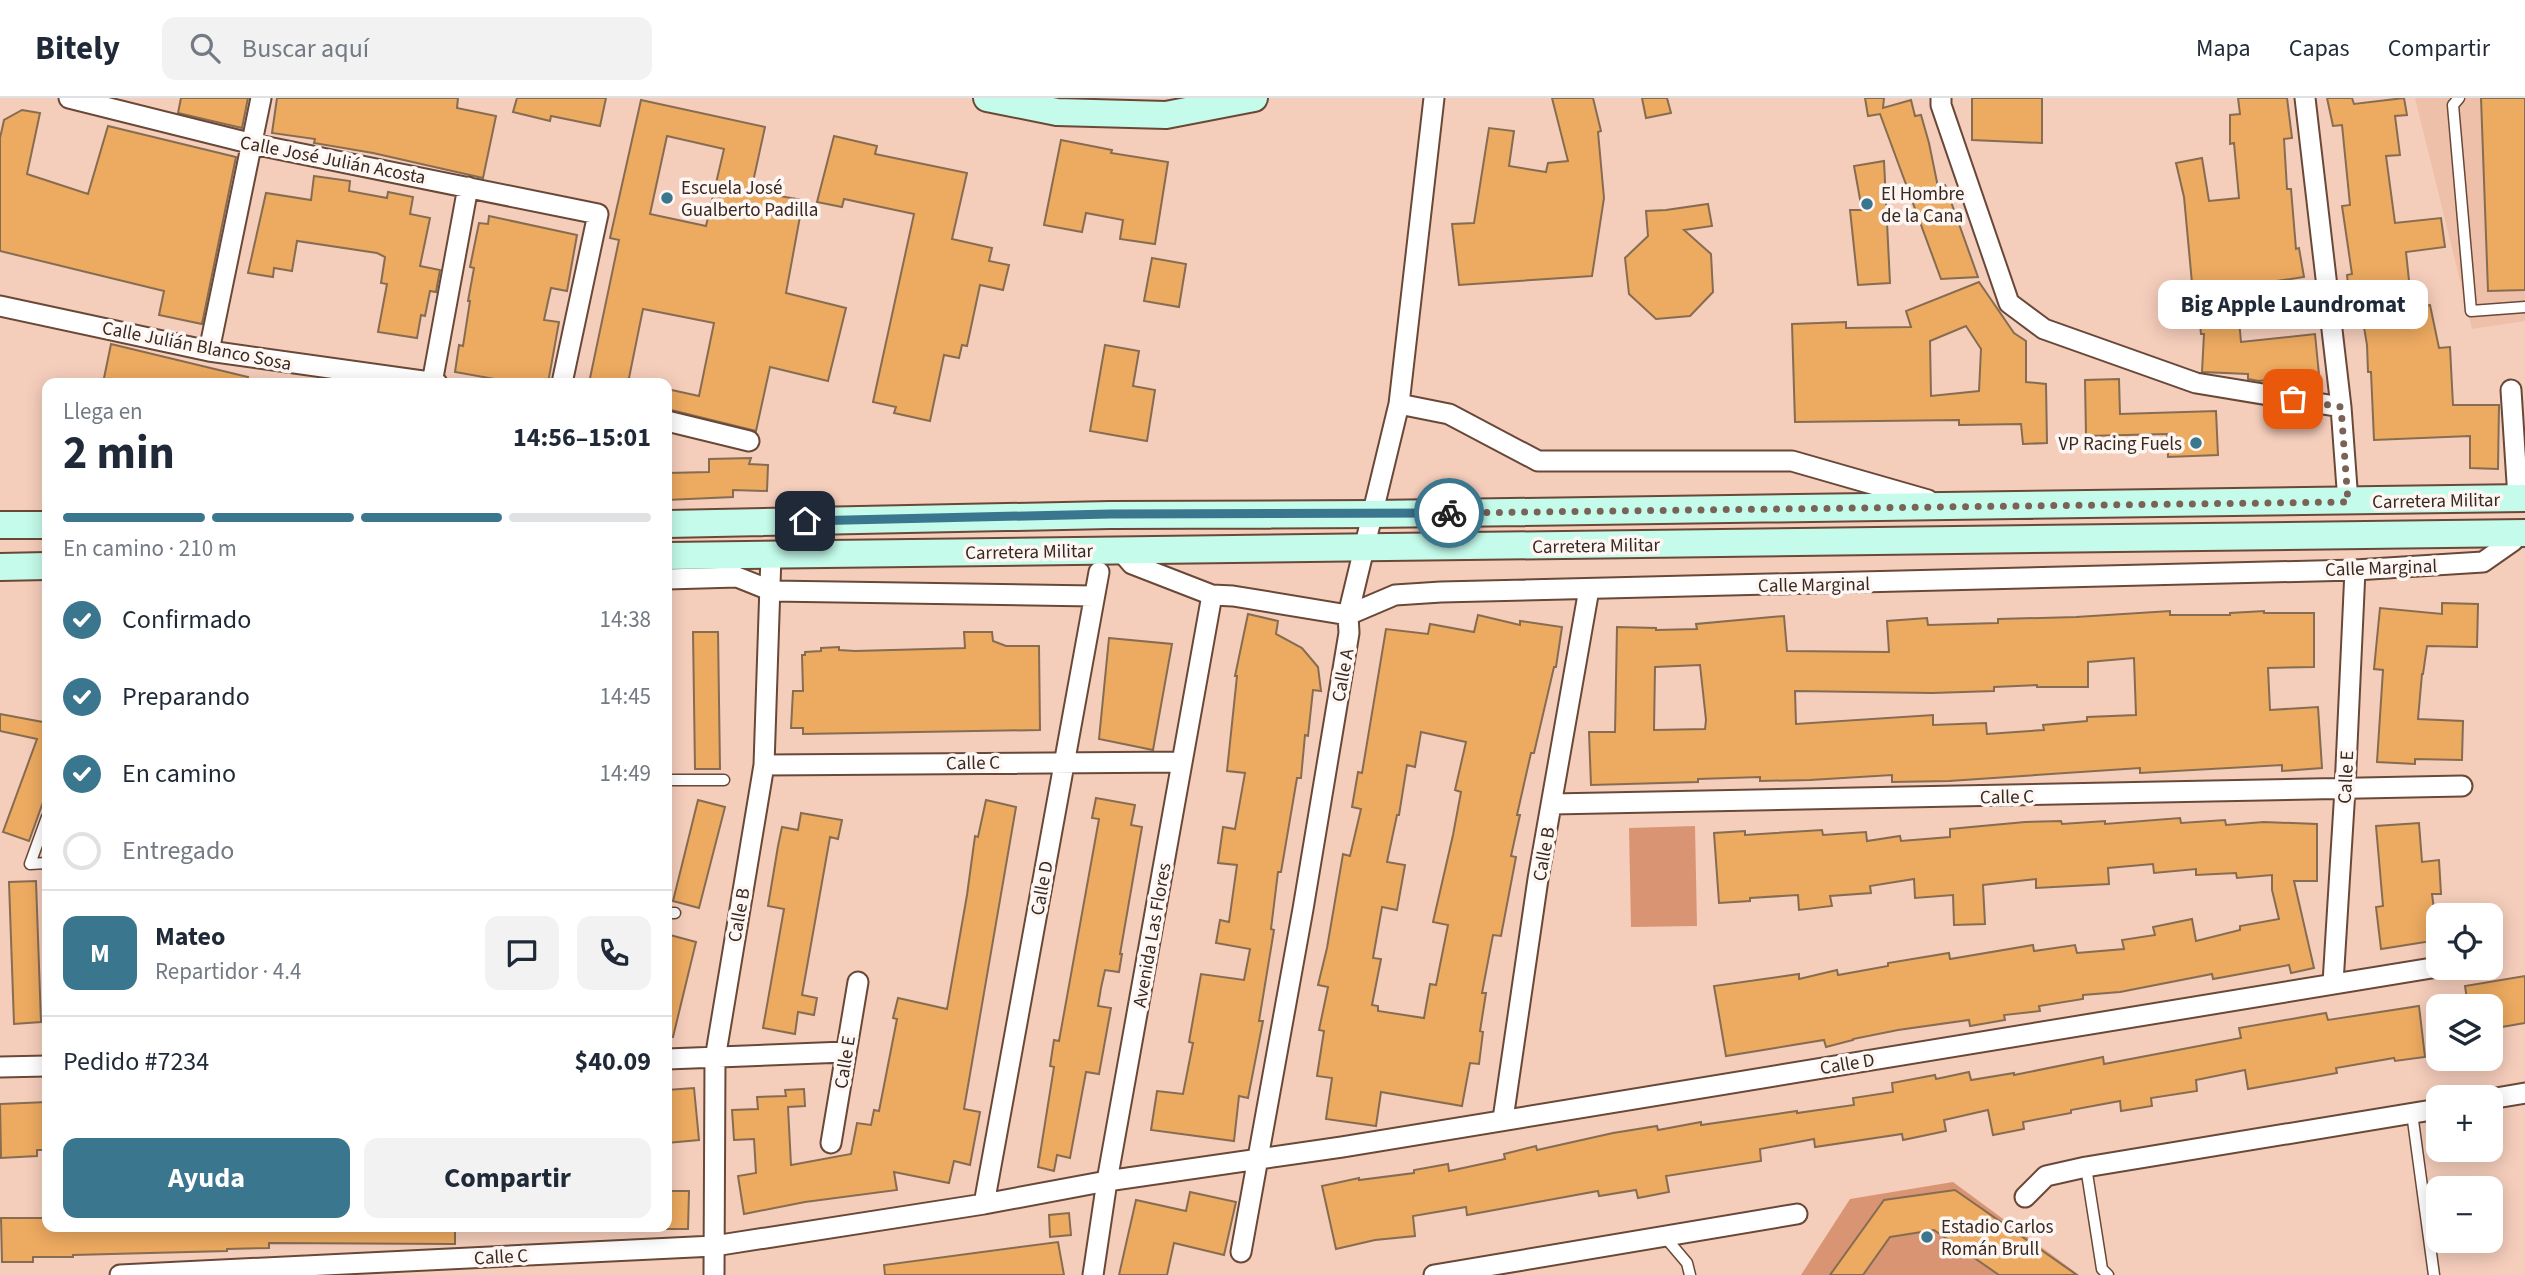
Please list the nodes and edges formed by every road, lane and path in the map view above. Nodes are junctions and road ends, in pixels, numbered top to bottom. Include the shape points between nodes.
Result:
1 (69, 98) edge
2 (261, 98) edge
3 (988, 98) edge
4 (1254, 98) edge
5 (1434, 98) edge
6 (1941, 98) edge
7 (2305, 98) edge
8 (2459, 98) edge
9 (1056, 105) edge
10 (253, 144) junction
11 (468, 187) junction
12 (0, 306) edge
13 (2525, 307) edge
14 (209, 351) junction
15 (399, 378) edge
16 (435, 378) edge
17 (563, 378) edge
18 (2511, 390) dead end
19 (1399, 404) junction
20 (2341, 407) junction
21 (672, 422) edge
22 (749, 441) dead end
23 (2522, 498) edge
24 (2348, 502) junction
25 (1949, 506) junction
26 (1373, 514) junction
27 (672, 524) edge
28 (0, 525) edge
29 (42, 525) edge
30 (2520, 533) edge
31 (1119, 549) junction
32 (1365, 549) junction
33 (771, 555) junction
34 (672, 556) edge
35 (42, 566) edge
36 (0, 567) edge
37 (2355, 570) junction
38 (1099, 572) dead end
39 (672, 579) edge
40 (1589, 589) junction
41 (772, 591) junction
42 (1212, 595) junction
43 (1094, 596) junction
44 (1348, 615) junction
45 (1064, 761) junction
46 (1182, 762) junction
47 (764, 765) junction
48 (724, 779) dead end
49 (672, 780) edge
50 (2462, 786) dead end
51 (2345, 789) junction
52 (1552, 804) junction
53 (42, 831) edge
54 (42, 863) edge
55 (2426, 969) edge
56 (858, 982) dead end
57 (2333, 983) junction
58 (845, 1052) junction
59 (672, 1059) edge
60 (715, 1059) junction
61 (42, 1066) edge
62 (0, 1067) edge
63 (2525, 1093) edge
64 (2503, 1097) edge
65 (2426, 1110) edge
66 (2412, 1113) junction
67 (1503, 1119) junction
68 (831, 1143) dead end
69 (1257, 1159) junction
70 (2086, 1167) junction
71 (1107, 1181) junction
72 (2025, 1197) dead end
73 (984, 1204) junction
74 (1797, 1214) dead end
75 (1665, 1236) junction
76 (714, 1245) junction
77 (1241, 1252) dead end
78 (120, 1275) edge
79 (714, 1275) edge
80 (1093, 1275) edge
81 (1434, 1275) edge
82 (1690, 1275) edge
83 (2108, 1275) edge
84 (2434, 1275) edge

1 - 10 street, Calle José Julián Acosta
2 - 10 street
3 - 9 main road
4 - 9 main road via 1166,115
5 - 19 street, Calle A
6 - 20 street via 2009,303 2018,310 2043,329 2196,383
7 - 20 street
8 - 13 lane via 2453,105 2471,311
10 - 11 street, Calle José Julián Acosta
10 - 14 street
11 - 16 street
11 - 17 street, Calle José Julián Acosta via 598,214
12 - 14 street, Calle Julián Blanco Sosa
14 - 15 street, Calle Julián Blanco Sosa
18 - 23 street
19 - 25 street via 1449,414 1538,461 1792,461
19 - 26 street, Calle A
20 - 24 street
21 - 22 street
23 - 24 main road, Carretera Militar
24 - 25 main road, Carretera Militar
25 - 26 main road, Carretera Militar
26 - 27 main road, Carretera Militar via 1110,514
26 - 32 street, Calle A
28 - 29 main road
30 - 32 main road, Carretera Militar
30 - 37 street, Calle Marginal via 2483,562
31 - 32 main road, Carretera Militar
31 - 33 main road, Carretera Militar
31 - 42 street via 1132,564
32 - 44 street, Calle A
33 - 34 main road, Carretera Militar
33 - 41 street, Calle B
35 - 36 main road
37 - 40 street, Calle Marginal
37 - 51 street, Calle E
38 - 43 street, Calle D
39 - 41 street via 737,578
40 - 44 street, Calle Marginal via 1395,595
40 - 52 street, Calle B
41 - 43 street
41 - 47 street, Calle B
42 - 44 street
42 - 46 street, Avenida Las Flores
43 - 45 street, Calle D
44 - 69 street, Calle A via 1347,646
45 - 46 street, Calle C
45 - 47 street, Calle C
45 - 73 street, Calle D
46 - 71 street, Avenida Las Flores
47 - 60 street, Calle B
48 - 49 lane
50 - 51 street, Calle C
51 - 52 street, Calle C
51 - 57 street, Calle E
52 - 67 street, Calle B
53 - 54 lane via 30,864
55 - 57 street, Calle D
56 - 58 street, Calle E
57 - 67 street, Calle D
58 - 60 street
58 - 68 street, Calle E
59 - 60 street
60 - 76 street, Calle B
61 - 62 street
63 - 64 street
65 - 66 street
66 - 70 street
66 - 84 lane
67 - 69 street, Calle D
69 - 71 street, Calle D
69 - 77 street, Calle A
70 - 72 street via 2046,1176
70 - 83 lane via 2102,1269
71 - 73 street, Calle D
71 - 80 street, Avenida Las Flores
73 - 76 street, Calle C
74 - 75 street
75 - 81 street
75 - 82 lane via 1687,1263
76 - 78 street, Calle C
76 - 79 street, Calle B

